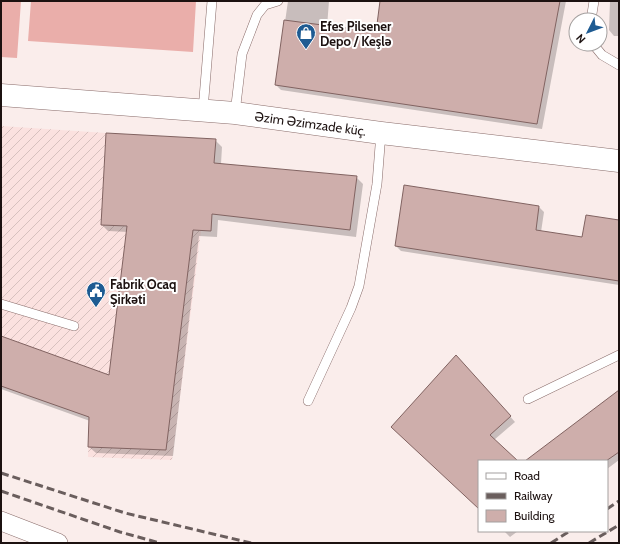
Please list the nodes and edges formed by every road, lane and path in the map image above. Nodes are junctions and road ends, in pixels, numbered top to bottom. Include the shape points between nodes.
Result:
1 (212, 1) edge
2 (278, 1) edge
3 (594, 1) edge
4 (592, 12) edge
5 (600, 52) edge
6 (619, 66) edge
7 (1, 94) edge
8 (203, 110) junction
9 (235, 113) junction
10 (381, 133) junction
11 (619, 161) edge
12 (1, 304) edge
13 (74, 326) dead end
14 (619, 355) edge
15 (528, 399) dead end
16 (308, 401) dead end
17 (1, 521) edge
18 (58, 543) edge

1 - 8 lane
2 - 9 lane via 265,4 257,15 242,54
3 - 4 lane
5 - 6 lane
7 - 8 street, Əzim Əzimzade küç.
8 - 9 street, Əzim Əzimzade küç.
9 - 10 street, Əzim Əzimzade küç.
10 - 11 street, Əzim Əzimzade küç.
10 - 16 lane via 377,184 359,286
12 - 13 lane
14 - 15 lane
17 - 18 street

